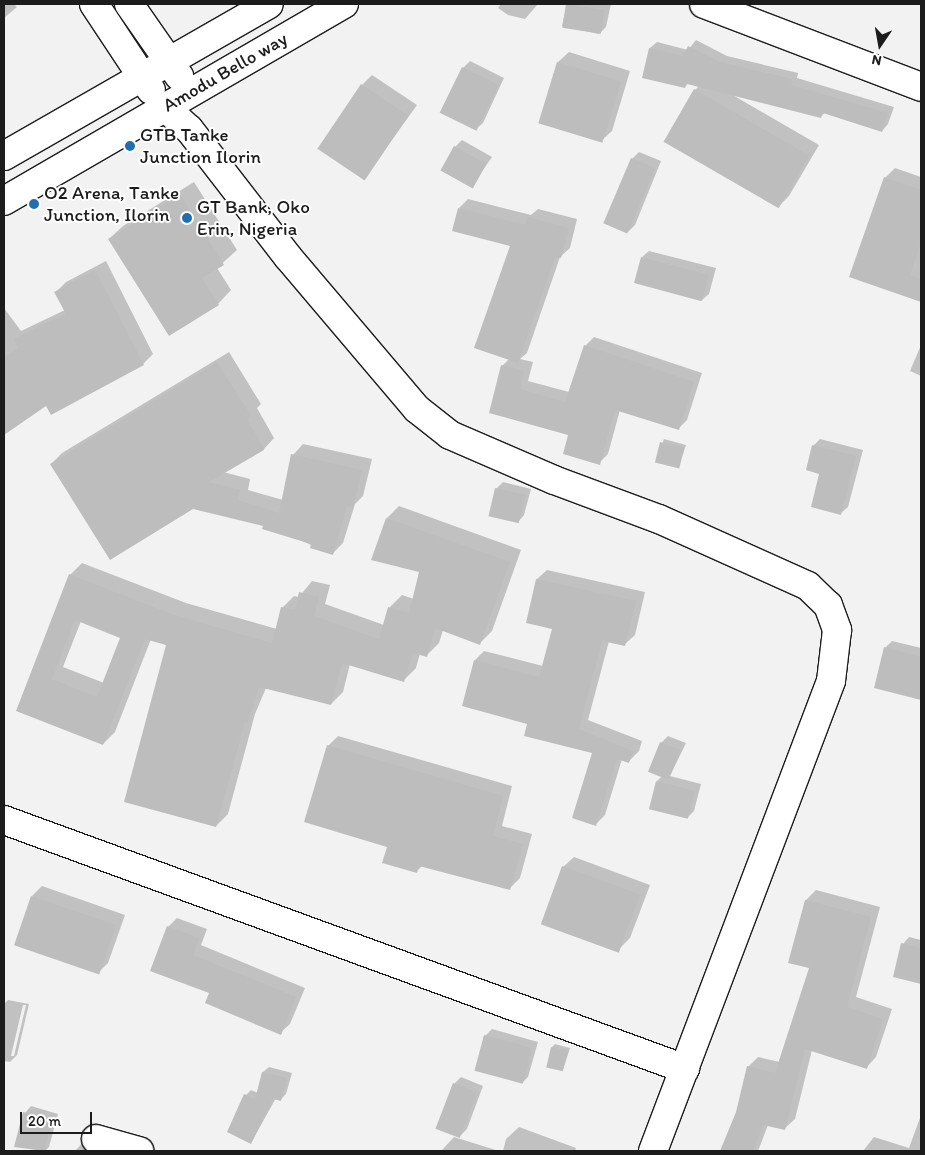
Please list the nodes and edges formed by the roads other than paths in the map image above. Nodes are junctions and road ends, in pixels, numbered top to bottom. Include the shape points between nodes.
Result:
1 (94, 4) edge
2 (129, 4) edge
3 (269, 4) edge
4 (344, 4) edge
5 (704, 4) edge
6 (168, 61) junction
7 (140, 76) junction
8 (921, 87) edge
9 (190, 92) junction
10 (165, 108) junction
11 (189, 129) junction
12 (4, 156) edge
13 (4, 201) edge
14 (4, 820) edge
15 (685, 1069) junction
16 (96, 1139) dead end
17 (139, 1151) edge
18 (653, 1151) edge

1 - 7 street
2 - 6 street
3 - 6 street, Amodu Bello way
4 - 9 street, Amodu Bello way
5 - 8 street
6 - 7 street, Amodu Bello way
6 - 9 street
7 - 10 street
7 - 12 street, Amodu Bello way
9 - 10 street, Amodu Bello way
9 - 11 street
10 - 11 street
10 - 13 street, Amodu Bello way
11 - 15 street via 417,410 450,434 554,480 659,519 808,586 828,606 837,630 831,681
14 - 15 street
15 - 18 street
16 - 17 street

